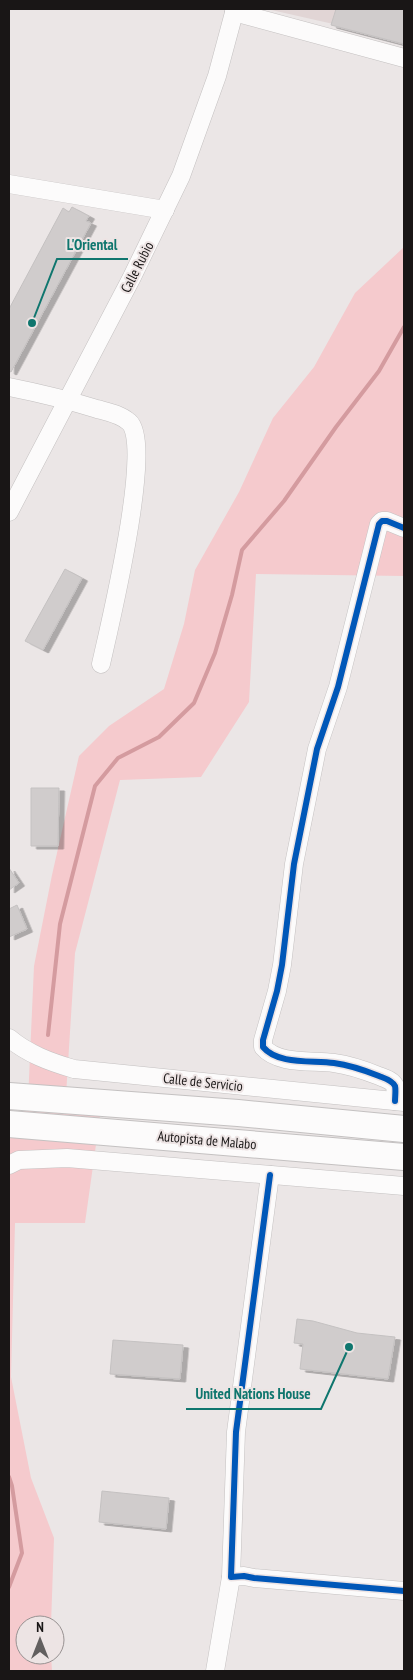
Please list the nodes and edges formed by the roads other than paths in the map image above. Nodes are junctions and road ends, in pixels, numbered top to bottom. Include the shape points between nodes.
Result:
1 (234, 10) edge
2 (404, 58) edge
3 (9, 184) edge
4 (165, 210) junction
5 (9, 387) edge
6 (69, 400) junction
7 (9, 512) edge
8 (404, 528) edge
9 (101, 664) dead end
10 (9, 1038) edge
11 (9, 1096) edge
12 (400, 1102) edge
13 (9, 1124) edge
14 (404, 1129) edge
15 (404, 1157) edge
16 (9, 1165) edge
17 (270, 1175) junction
18 (404, 1186) edge
19 (230, 1577) junction
20 (404, 1591) edge
21 (215, 1671) edge

1 - 2 street
1 - 4 street, Calle Rubio via 200,126
3 - 4 street
4 - 6 street, Calle Rubio
5 - 6 street
6 - 7 street, Calle Rubio
6 - 9 street via 120,416 130,423 136,435 135,475 121,579
8 - 12 street via 387,521 379,524 338,687 317,749 294,864 282,965 263,1040 263,1047 278,1056 334,1063 391,1080
10 - 12 street, Calle de Servicio via 22,1049 74,1070
11 - 14 highway, Autopista de Malabo
13 - 15 highway, Autopista de Malabo
16 - 17 street via 19,1160 67,1158
17 - 18 street
17 - 19 street via 236,1432
19 - 20 street
19 - 21 street

